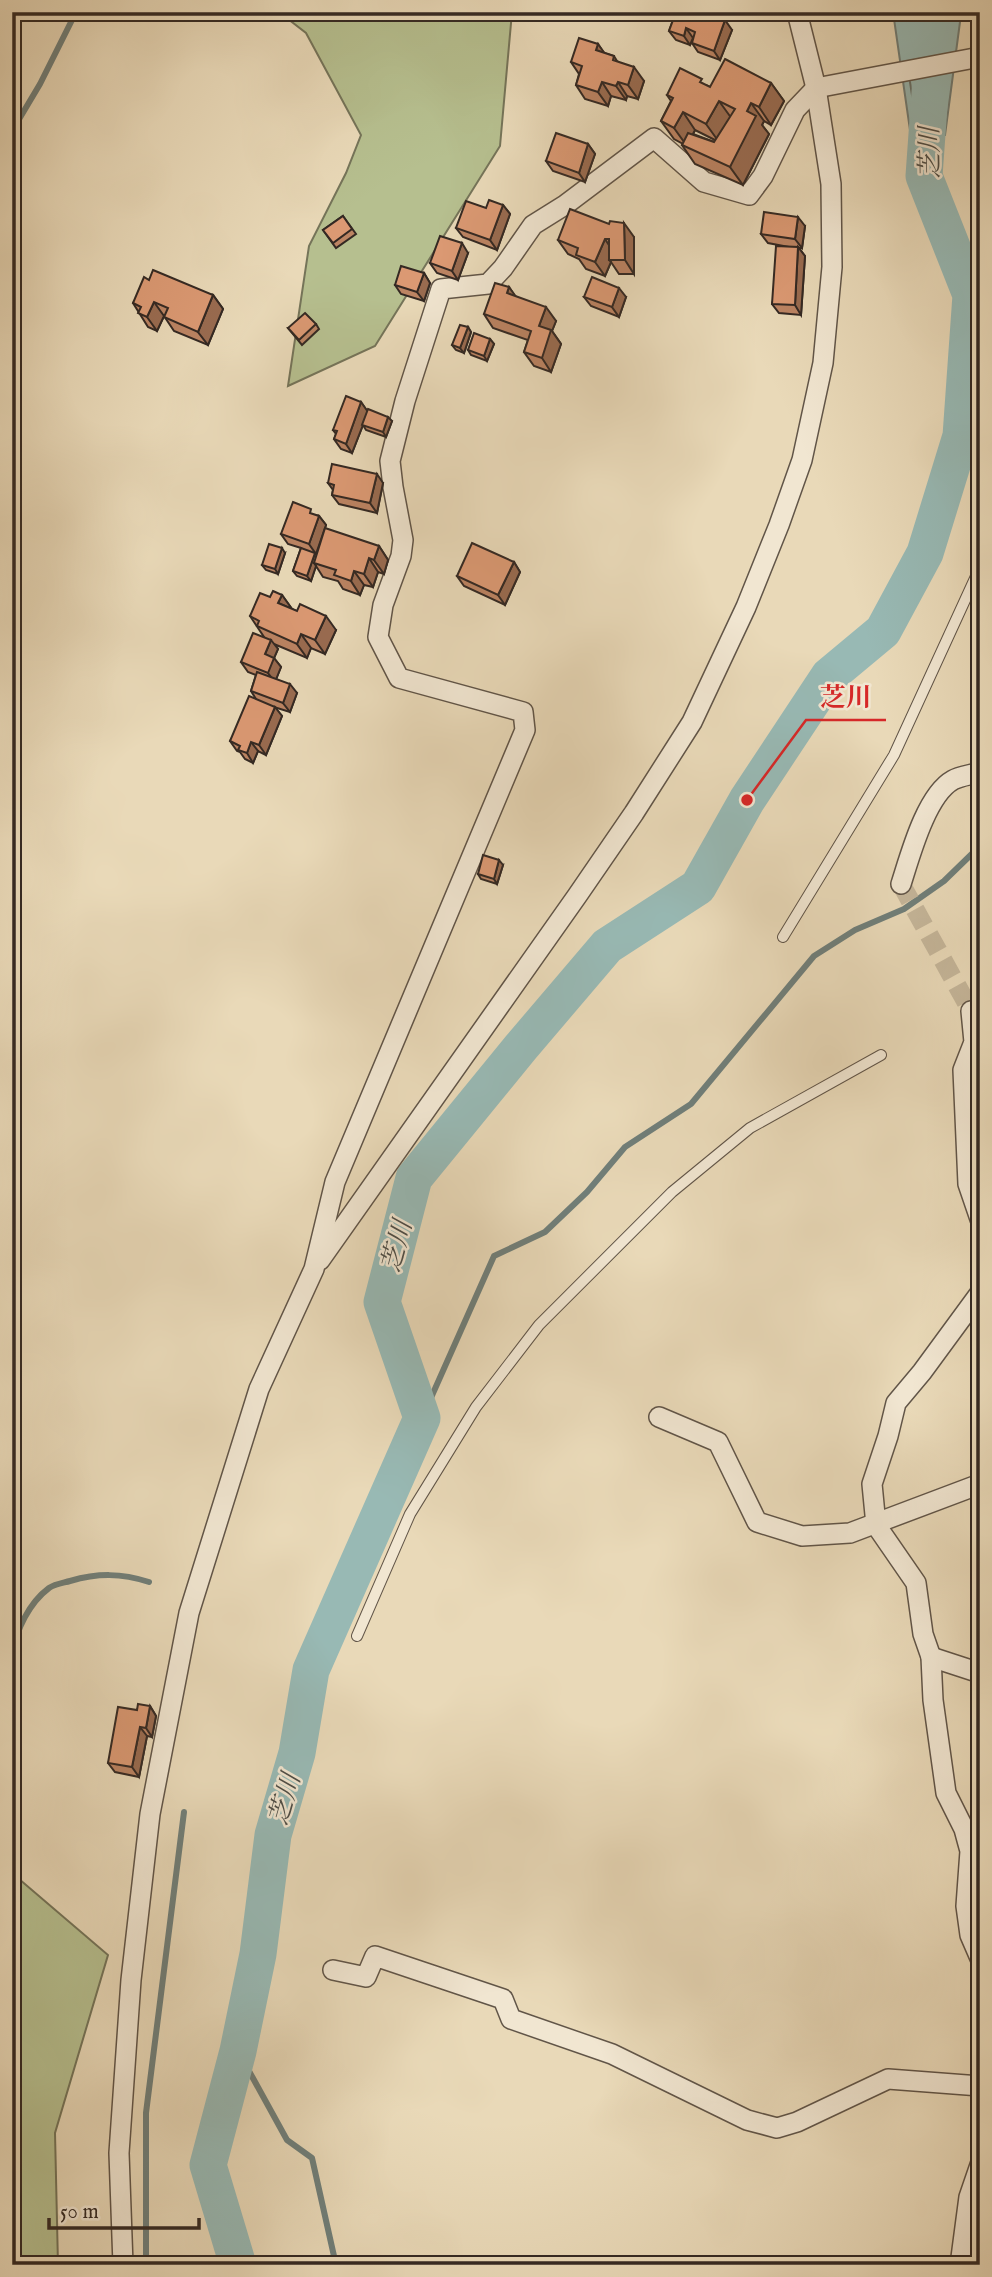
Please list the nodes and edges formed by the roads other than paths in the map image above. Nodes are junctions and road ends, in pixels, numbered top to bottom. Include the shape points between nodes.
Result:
1 (797, 12) edge
2 (980, 57) edge
3 (816, 88) junction
4 (980, 562) edge
5 (980, 772) edge
6 (901, 884) dead end
7 (783, 937) dead end
8 (971, 1011) tunnel mouth
9 (881, 1055) dead end
10 (980, 1219) edge
11 (314, 1269) junction
12 (980, 1293) edge
13 (659, 1417) dead end
14 (980, 1484) edge
15 (876, 1525) junction
16 (357, 1636) dead end
17 (931, 1657) junction
18 (980, 1673) edge
19 (980, 1958) edge
20 (333, 1970) dead end
21 (980, 2085) edge
22 (980, 2165) edge
23 (123, 2265) edge
24 (960, 2265) edge

1 - 3 street
2 - 3 street
3 - 11 street via 831,184 832,267 823,363 802,460 746,607 692,722 634,813
3 - 11 street via 794,110 749,195 704,182 654,138 533,225 488,284 440,289 390,461 403,540 378,637 399,678 523,712 525,730 335,1182
4 - 7 lane via 894,755
5 - 6 street via 952,780 942,790 921,822
8 - 10 street via 974,1042 963,1070 968,1184
9 - 16 lane via 750,1128 672,1192 539,1325 476,1407 410,1514
11 - 23 street via 259,1389 189,1614 152,1801 131,1980 119,2153
12 - 15 street via 896,1403 872,1484
13 - 15 street via 718,1442 757,1522 802,1536 850,1533
14 - 15 street
15 - 17 street via 916,1583
17 - 18 street
17 - 19 street via 946,1793 970,1852 966,1906 970,1935
20 - 21 street via 366,1977 375,1956 503,1999 511,2019 612,2054 747,2120 777,2127 888,2079
22 - 24 street via 969,2197

